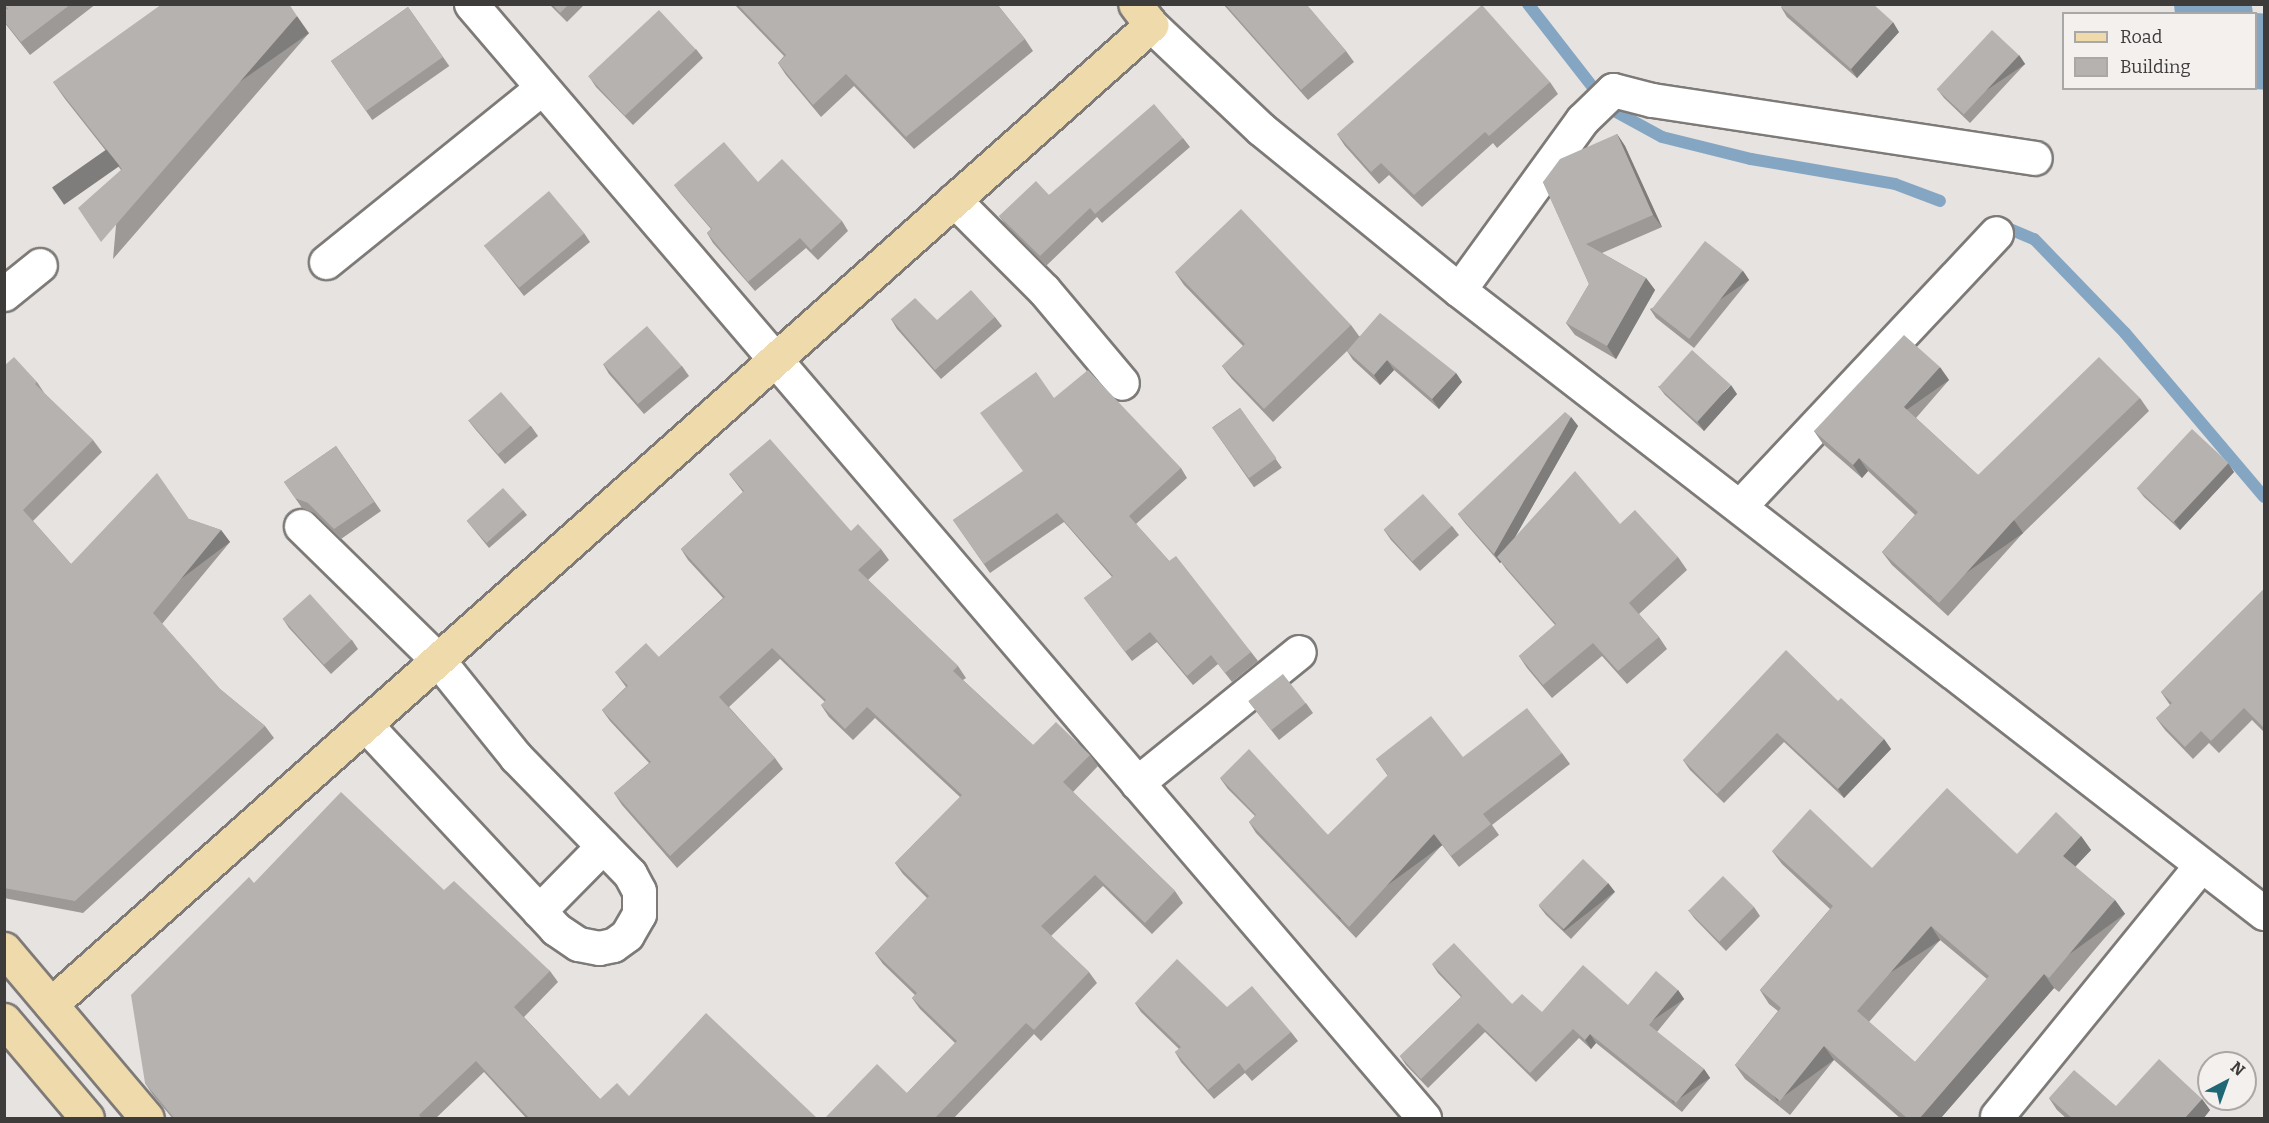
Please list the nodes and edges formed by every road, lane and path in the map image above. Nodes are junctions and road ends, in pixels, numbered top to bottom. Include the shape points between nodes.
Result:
1 (471, 4) edge
2 (1143, 15) edge
3 (542, 88) junction
4 (2035, 158) dead end
5 (954, 200) junction
6 (1996, 233) dead end
7 (326, 262) dead end
8 (40, 265) dead end
9 (1459, 290) junction
10 (4, 294) edge
11 (776, 359) junction
12 (1122, 383) dead end
13 (1740, 506) junction
14 (301, 526) dead end
15 (1299, 652) dead end
16 (438, 660) junction
17 (365, 724) junction
18 (1137, 783) junction
19 (603, 846) junction
20 (2201, 865) junction
21 (539, 911) junction
22 (2265, 913) edge
23 (4, 949) edge
24 (51, 1004) junction
25 (7, 1028) edge
26 (1997, 1116) dead end
27 (87, 1119) edge
28 (147, 1119) edge
29 (1424, 1119) edge

1 - 3 street
2 - 5 main road
2 - 9 street via 1261,129
3 - 7 street
3 - 11 street
4 - 9 street via 1652,100 1623,91 1606,94 1582,120
5 - 11 main road
5 - 12 street via 1044,290
6 - 13 street
8 - 10 street
9 - 13 street
11 - 16 main road
11 - 18 street
13 - 20 street
14 - 16 street
15 - 18 street
16 - 17 main road
16 - 19 street via 516,757
17 - 21 street
17 - 24 main road
18 - 29 street
19 - 21 street
19 - 21 street via 630,874 639,891 639,914 627,935 613,945 578,944
20 - 22 street
20 - 26 street
23 - 24 main road
24 - 28 main road
25 - 27 main road

